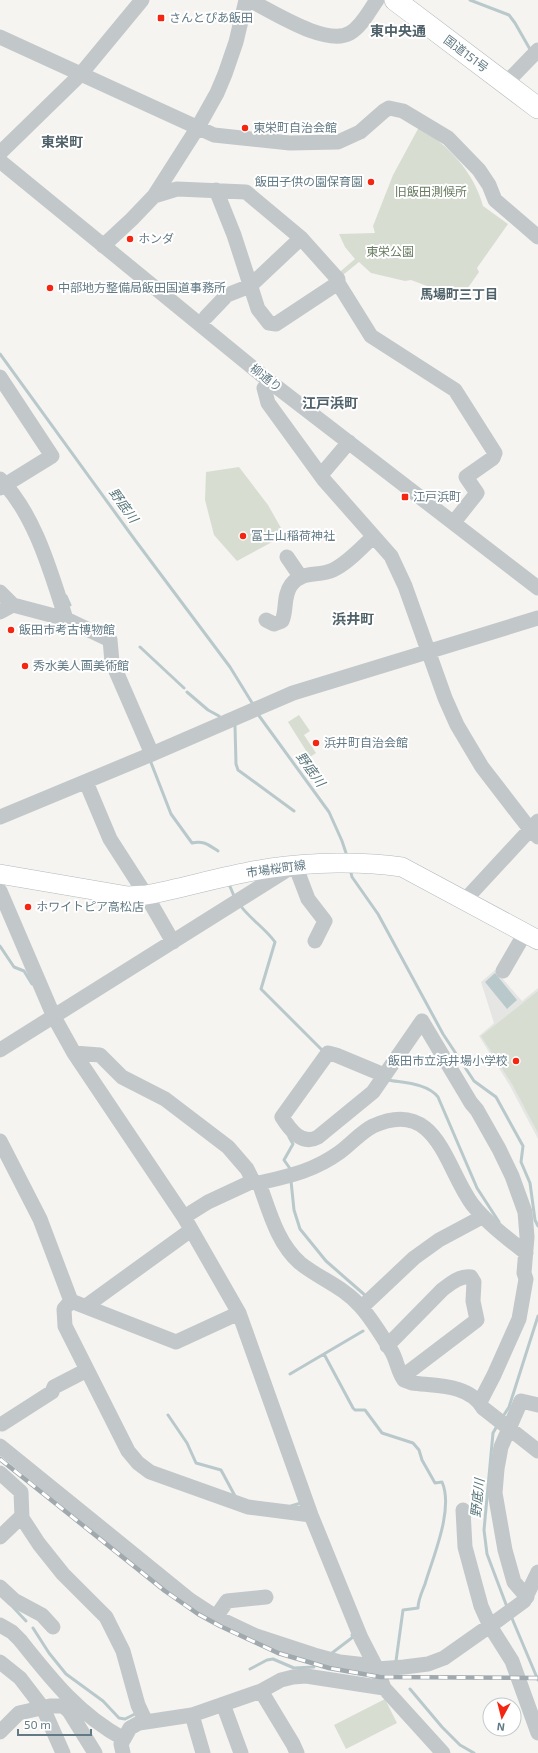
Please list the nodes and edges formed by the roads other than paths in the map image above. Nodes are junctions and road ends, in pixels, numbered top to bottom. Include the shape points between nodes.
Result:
1 (142, 0) edge
2 (248, 0) edge
3 (377, 0) edge
4 (395, 0) edge
5 (0, 37) edge
6 (538, 50) edge
7 (80, 75) junction
8 (506, 84) junction
9 (538, 108) edge
10 (198, 127) junction
11 (0, 153) edge
12 (0, 161) edge
13 (216, 190) junction
14 (154, 196) junction
15 (538, 237) edge
16 (301, 238) junction
17 (103, 246) junction
18 (338, 283) junction
19 (250, 286) junction
20 (206, 317) dead end
21 (0, 377) edge
22 (269, 381) junction
23 (349, 442) junction
24 (321, 475) junction
25 (2, 484) edge
26 (454, 522) junction
27 (373, 537) junction
28 (287, 556) dead end
29 (300, 576) junction
30 (538, 588) edge
31 (0, 592) edge
32 (6, 608) edge
33 (538, 618) edge
34 (66, 619) junction
35 (266, 620) dead end
36 (427, 652) junction
37 (152, 754) junction
38 (86, 782) junction
39 (0, 817) edge
40 (535, 828) edge
41 (295, 865) junction
42 (0, 874) edge
43 (0, 891) edge
44 (146, 895) junction
45 (464, 901) junction
46 (532, 937) edge
47 (315, 941) dead end
48 (173, 942) junction
49 (504, 971) dead end
50 (54, 1017) junction
51 (0, 1050) edge
52 (74, 1053) junction
53 (384, 1075) junction
54 (0, 1141) edge
55 (312, 1141) junction
56 (314, 1167) junction
57 (256, 1182) junction
58 (184, 1217) junction
59 (482, 1217) junction
60 (192, 1230) junction
61 (526, 1253) junction
62 (71, 1301) junction
63 (86, 1306) junction
64 (362, 1307) junction
65 (239, 1313) junction
66 (387, 1346) junction
67 (87, 1370) junction
68 (402, 1377) junction
69 (538, 1405) edge
70 (484, 1406) junction
71 (507, 1427) junction
72 (1, 1428) edge
73 (0, 1446) edge
74 (538, 1451) edge
75 (0, 1473) edge
76 (463, 1510) dead end
77 (312, 1515) junction
78 (22, 1516) junction
79 (0, 1536) edge
80 (538, 1572) edge
81 (0, 1587) edge
82 (266, 1597) dead end
83 (523, 1601) junction
84 (216, 1617) junction
85 (494, 1623) junction
86 (0, 1625) edge
87 (53, 1627) dead end
88 (0, 1662) edge
89 (377, 1670) junction
90 (384, 1688) junction
91 (261, 1690) junction
92 (223, 1704) junction
93 (44, 1708) junction
94 (192, 1715) junction
95 (146, 1722) junction
96 (0, 1732) edge
97 (538, 1733) edge
98 (124, 1746) edge
99 (63, 1753) edge
100 (95, 1753) edge
101 (203, 1753) edge
102 (241, 1753) edge
103 (297, 1753) edge
104 (443, 1753) edge

1 - 7 street
2 - 3 street via 304,28 325,36 337,37 349,34 360,25
2 - 10 street via 225,74
4 - 8 highway, 国道151号
5 - 7 street
6 - 8 street
7 - 10 street
7 - 11 street
8 - 9 highway, 国道151号
10 - 14 street
10 - 15 street via 214,135 260,140 290,143 338,142 360,132 390,108 403,111 448,138 479,170 495,200
12 - 17 street, 柳通り
13 - 14 street via 177,189
13 - 16 street via 246,192
13 - 19 street
14 - 17 street
16 - 18 street via 338,279
16 - 19 street
17 - 22 street, 柳通り
18 - 19 street via 276,324 269,324 258,309
18 - 26 street via 371,336 456,390 495,453 493,458 466,477 477,493
19 - 20 street via 227,295
21 - 25 street via 52,456
22 - 23 street, 柳通り
22 - 24 street via 264,388 268,404
23 - 24 street
23 - 26 street, 柳通り
24 - 27 street
25 - 34 street via 21,506 34,532
26 - 30 street, 柳通り
27 - 29 street via 332,570
27 - 36 street via 391,556
28 - 29 street
29 - 35 street via 290,586 282,621 274,624
31 - 32 street
32 - 34 street
33 - 36 street
34 - 37 street via 110,640 112,662
36 - 37 street via 293,692
36 - 40 street via 457,725 482,767
37 - 38 street
38 - 39 street
38 - 44 street via 110,839
40 - 45 street
41 - 44 main road, 市場桜町線
41 - 45 main road, 市場桜町線 via 384,864 402,867
41 - 47 street via 308,899 325,921
41 - 48 street
42 - 44 main road, 市場桜町線 via 128,896
43 - 50 street
44 - 48 street
45 - 46 main road, 市場桜町線
46 - 49 street
48 - 50 street
50 - 51 street
50 - 52 street
52 - 57 street via 100,1055 122,1077 165,1099 228,1147
52 - 58 street
53 - 55 street via 374,1092
53 - 55 street via 328,1054 282,1117 292,1132 302,1139
53 - 61 street via 422,1021 471,1103 478,1110 506,1162 525,1212
54 - 62 street via 40,1219
55 - 56 street
56 - 57 street via 300,1174
56 - 59 street via 339,1153 371,1127 388,1120 419,1123 429,1130
57 - 58 street via 208,1202
57 - 64 street via 280,1237 288,1249 300,1262 341,1288
58 - 60 street
59 - 61 street
59 - 64 street via 439,1240 414,1258
60 - 63 street
60 - 65 street
61 - 70 street via 526,1279 519,1319 494,1375
62 - 63 street
62 - 67 street via 64,1309 65,1326
63 - 65 street via 176,1342
64 - 66 street
65 - 77 street
66 - 68 street
66 - 68 street via 442,1290 459,1279 471,1277 474,1282 473,1301 477,1320
67 - 72 street via 54,1387 52,1392
67 - 77 street via 128,1451 150,1472 248,1507
68 - 70 street via 412,1383 462,1390
69 - 71 street via 520,1401
70 - 71 street
71 - 74 street
71 - 83 street via 496,1468 495,1493 505,1550 514,1582
73 - 84 street via 190,1600
75 - 78 street via 21,1492
76 - 85 street via 465,1547 481,1606
77 - 89 street via 361,1638
78 - 79 street
78 - 95 street via 55,1565 106,1616 123,1651 138,1705
80 - 83 street
81 - 87 street via 14,1600 42,1615
82 - 84 street via 227,1601
83 - 85 street
84 - 89 street via 256,1636 314,1655 366,1665
85 - 89 street via 444,1658 428,1664
85 - 97 street via 512,1661
86 - 98 street via 20,1640 65,1695
88 - 93 street via 20,1678
89 - 90 street
90 - 91 street via 306,1676 281,1680
90 - 104 street
91 - 92 street
91 - 103 street
92 - 94 street
92 - 102 street
93 - 96 street via 19,1713
93 - 99 street
93 - 100 street via 66,1708
94 - 95 street
94 - 101 street
95 - 98 street via 130,1728

